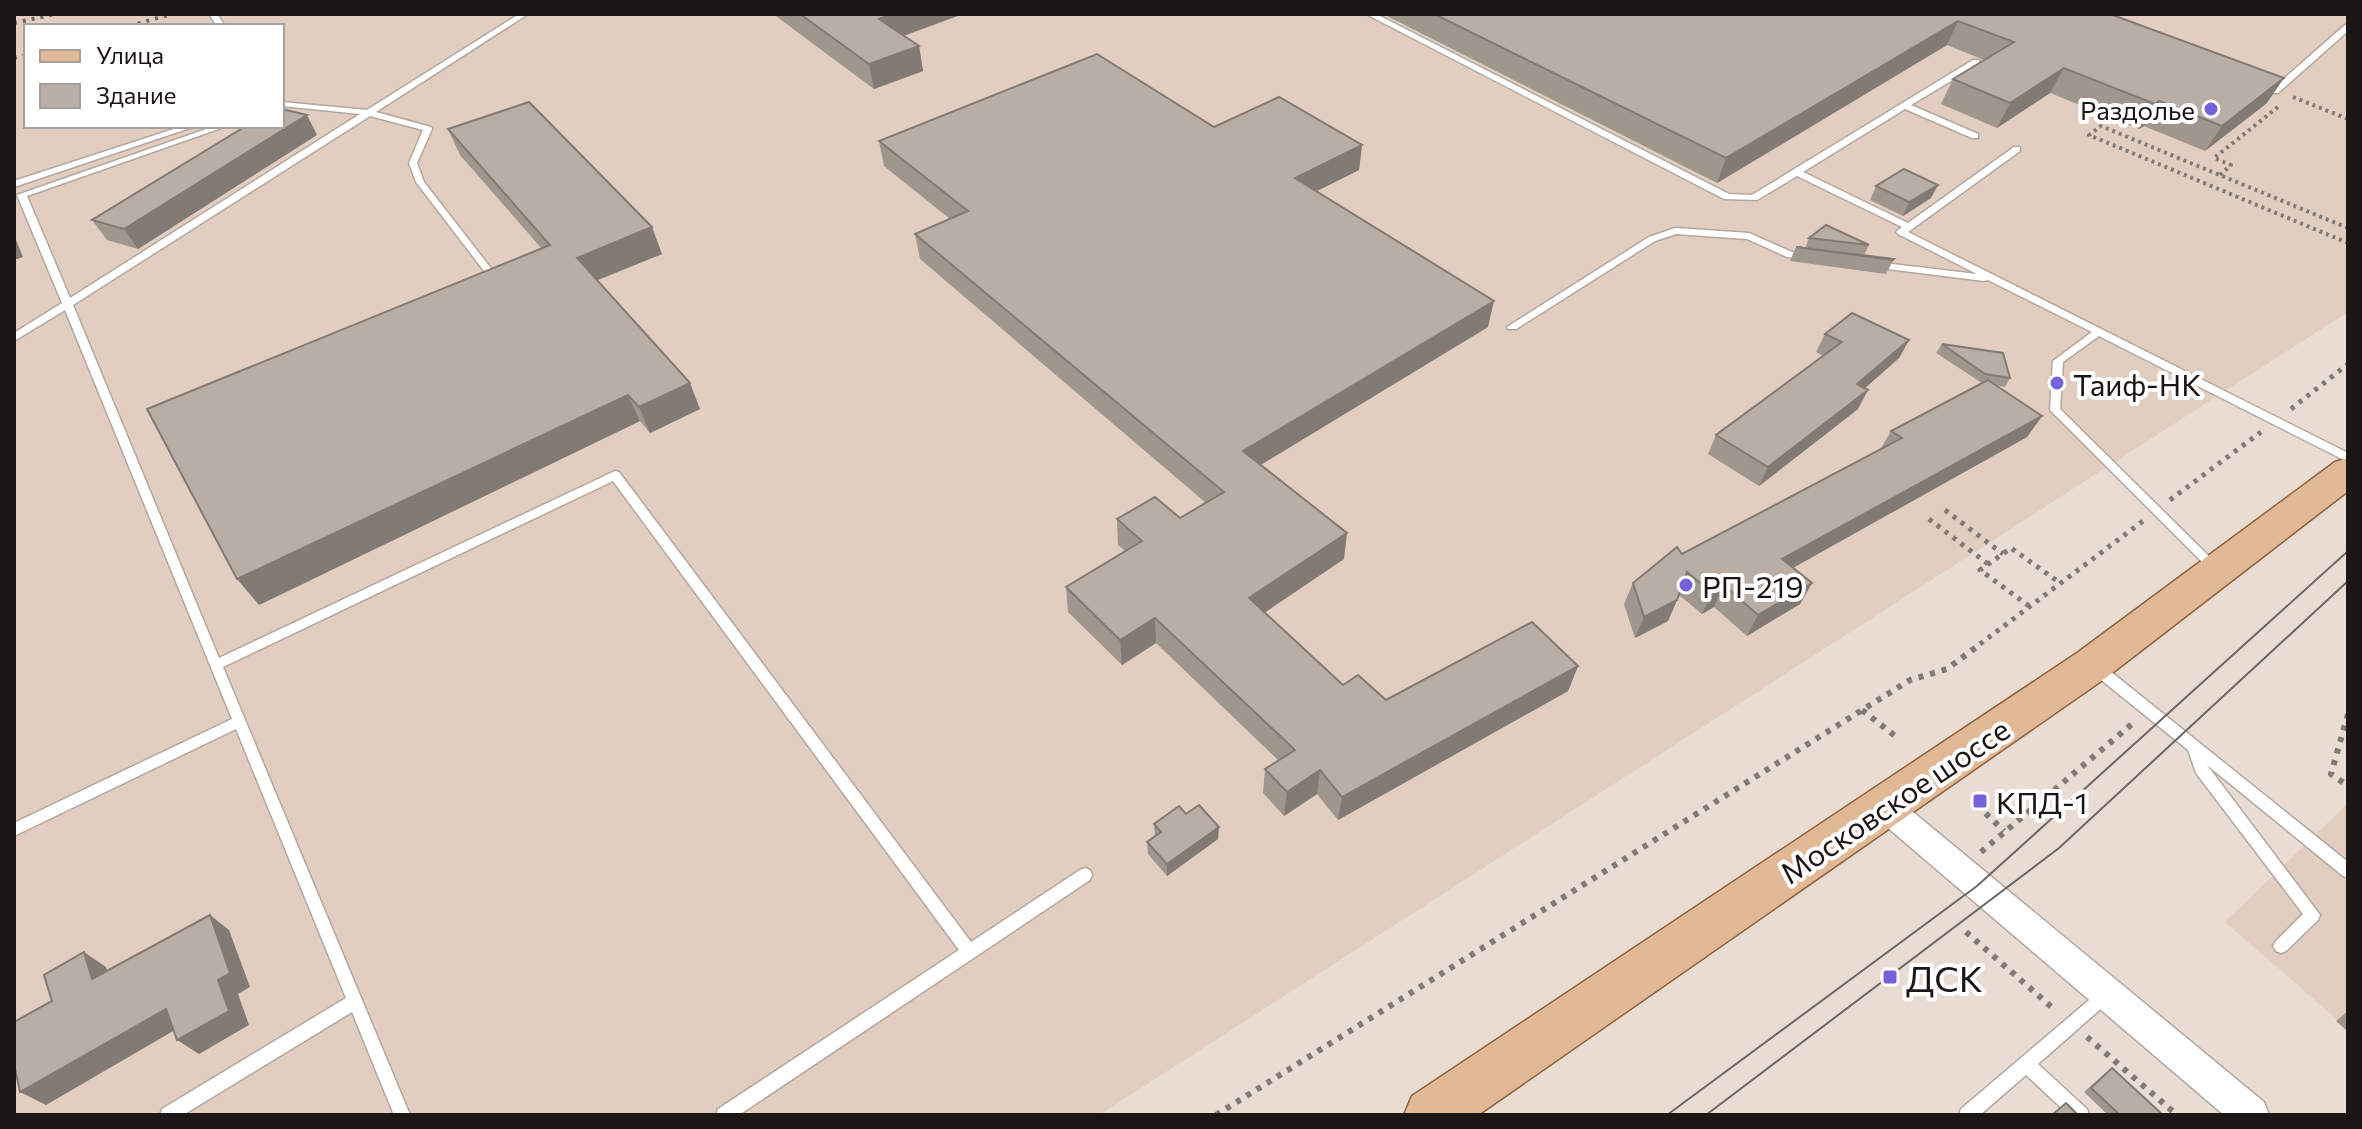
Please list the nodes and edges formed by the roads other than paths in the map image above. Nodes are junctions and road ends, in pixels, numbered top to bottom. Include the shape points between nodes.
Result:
1 (524, 14) edge
2 (1370, 14) edge
3 (2348, 27) edge
4 (1976, 62) edge
5 (2275, 91) edge
6 (284, 104) edge
7 (1906, 106) junction
8 (370, 113) junction
9 (186, 128) edge
10 (217, 128) edge
11 (1975, 136) dead end
12 (2017, 149) dead end
13 (1798, 173) junction
14 (14, 184) edge
15 (1908, 226) junction
16 (1822, 259) edge
17 (1869, 264) edge
18 (1995, 279) junction
19 (497, 282) edge
20 (67, 304) junction
21 (1512, 327) dead end
22 (2099, 332) junction
23 (14, 338) edge
24 (2348, 458) edge
25 (2348, 471) edge
26 (2218, 571) junction
27 (216, 665) junction
28 (2092, 665) junction
29 (240, 721) junction
30 (2194, 747) junction
31 (1885, 807) junction
32 (14, 830) edge
33 (2348, 871) edge
34 (1085, 875) dead end
35 (2281, 946) dead end
36 (969, 952) junction
37 (2107, 994) junction
38 (356, 1001) junction
39 (2026, 1064) junction
40 (168, 1115) edge
41 (402, 1115) edge
42 (724, 1115) edge
43 (1431, 1115) edge
44 (1967, 1115) edge
45 (2081, 1115) edge
46 (2251, 1115) edge

1 - 8 lane
2 - 13 lane via 1727,197 1754,198
3 - 5 lane
4 - 7 lane
6 - 8 lane
7 - 11 lane
7 - 13 lane
8 - 19 lane via 428,129 413,163 420,182
8 - 20 lane
9 - 14 lane
10 - 20 lane via 22,195
12 - 15 lane
13 - 15 lane
15 - 18 lane via 1901,232
16 - 21 lane via 1790,255 1749,236 1675,231 1652,239
17 - 18 lane
18 - 22 lane
20 - 23 lane
20 - 27 lane
22 - 24 lane
22 - 26 lane via 2058,361 2055,410
25 - 26 main road, Московское шоссе
26 - 28 main road, Московское шоссе
27 - 29 lane
27 - 36 lane via 615,475
28 - 30 lane
28 - 31 main road, Московское шоссе
29 - 32 lane
29 - 38 lane
30 - 33 lane
30 - 35 lane via 2201,769 2313,915
31 - 37 street
31 - 43 main road, Московское шоссе
34 - 36 lane
36 - 42 lane
37 - 39 lane
37 - 46 street
38 - 40 lane
38 - 41 lane
39 - 44 lane
39 - 45 lane

